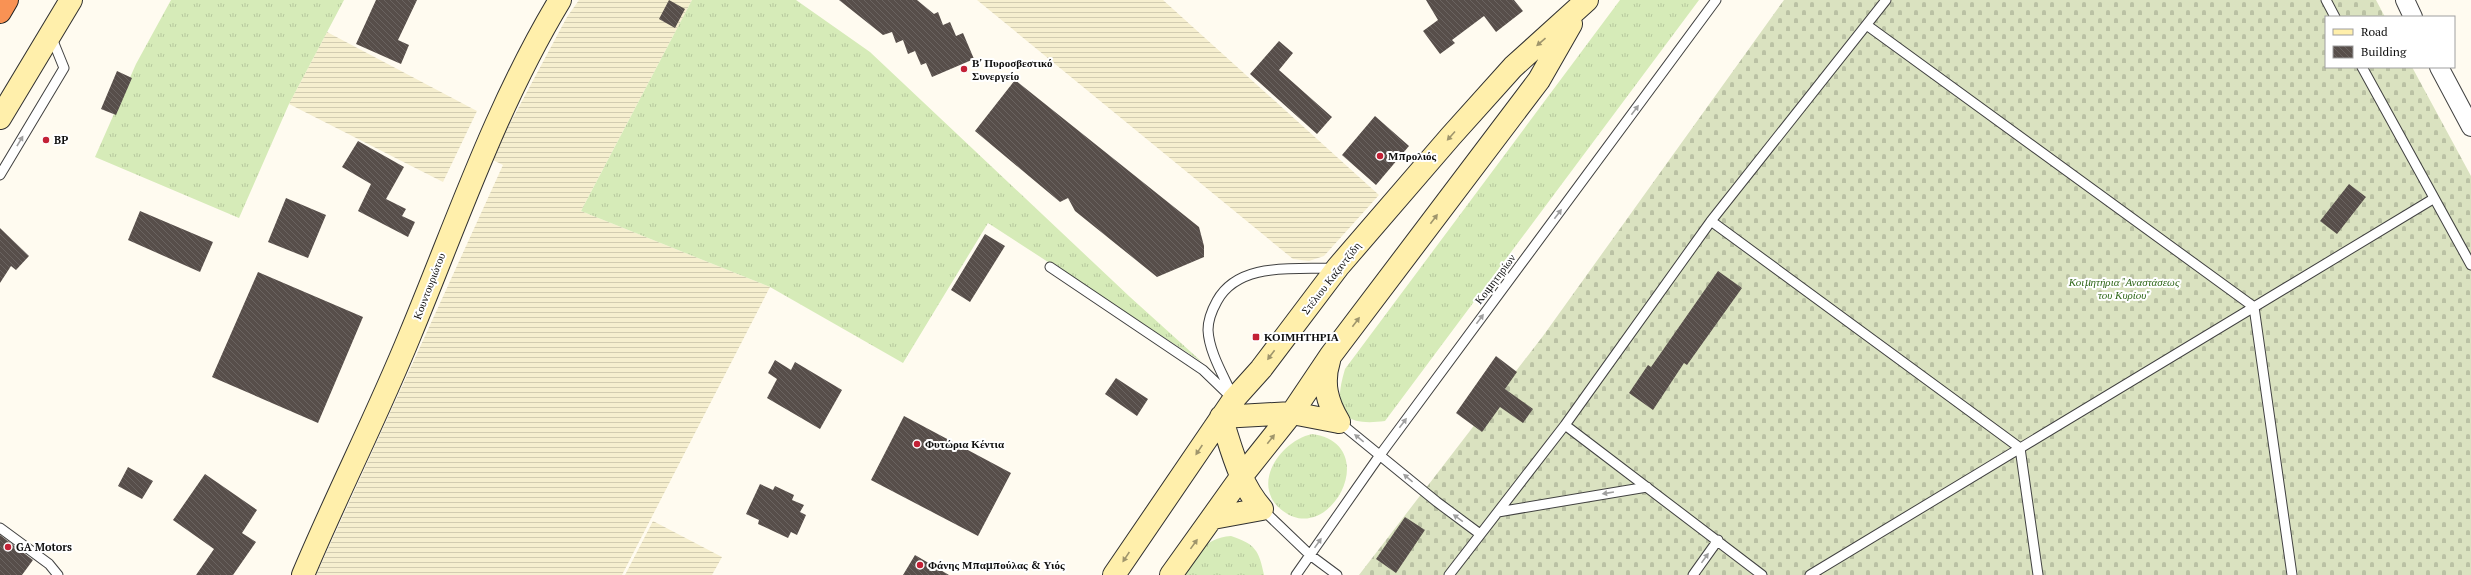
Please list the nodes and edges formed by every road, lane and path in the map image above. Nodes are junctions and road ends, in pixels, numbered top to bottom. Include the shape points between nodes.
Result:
1 (7, 0) edge
2 (71, 0) edge
3 (560, 0) edge
4 (1716, 0) edge
5 (1886, 0) edge
6 (2326, 0) edge
7 (2405, 0) edge
8 (1584, 4) edge
9 (0, 12) edge
10 (2334, 16) edge
11 (2413, 16) edge
12 (1868, 26) junction
13 (50, 34) junction
14 (2363, 68) edge
15 (2441, 68) edge
16 (0, 118) edge
17 (2471, 127) edge
18 (0, 175) edge
19 (2434, 199) junction
20 (1711, 220) junction
21 (2471, 265) edge
22 (1050, 267) dead end
23 (1338, 267) junction
24 (2254, 307) junction
25 (1331, 355) junction
26 (1234, 399) junction
27 (1292, 413) junction
28 (1221, 417) junction
29 (1339, 422) junction
30 (1565, 425) junction
31 (2020, 448) junction
32 (1380, 455) junction
33 (1241, 477) junction
34 (1647, 487) junction
35 (1262, 509) junction
36 (1498, 512) junction
37 (1213, 518) junction
38 (0, 528) edge
39 (1480, 534) junction
40 (1718, 540) junction
41 (1310, 555) junction
42 (58, 575) edge
43 (303, 575) edge
44 (1114, 575) edge
45 (1171, 575) edge
46 (1296, 575) edge
47 (1337, 575) edge
48 (1450, 575) edge
49 (1693, 575) edge
50 (1762, 575) edge
51 (1810, 575) edge
52 (2038, 575) edge
53 (2292, 575) edge

1 - 9 highway
2 - 13 main road
3 - 43 main road, Κουντουριώτου via 514,83 458,212 410,336
32 -> 4 lane, Κοιμητηρίων
5 - 12 lane
6 - 10 lane
7 - 11 street
8 -> 23 main road, Στέλιου Καζαντζίδη via 1513,67
25 -> 8 main road, Στέλιου Καζαντζίδη via 1539,80
12 - 20 lane
12 - 24 lane
13 - 16 main road
18 -> 13 lane via 64,68
14 - 19 lane
15 - 17 street
19 - 21 lane
19 - 24 lane
20 - 30 lane
20 - 31 lane
22 - 26 lane via 1203,370
23 -> 26 main road, Στέλιου Καζαντζίδη via 1261,369
23 - 26 lane via 1250,273 1232,282 1219,298 1211,312 1208,329 1210,341
24 - 31 lane
24 - 53 lane
25 - 27 main road, Στέλιου Καζαντζίδη
25 - 29 main road via 1325,376 1326,389 1328,402
26 - 28 main road, Στέλιου Καζαντζίδη
27 - 28 main road
27 - 29 main road
33 -> 27 main road, Στέλιου Καζαντζίδη
28 - 33 main road
28 -> 44 main road, Στέλιου Καζαντζίδη
32 -> 29 lane
30 - 34 lane
30 - 36 lane
31 - 51 lane
31 - 52 lane
39 -> 32 lane
41 -> 32 lane, Κοιμητηρίων
33 - 35 main road via 1249,493
33 - 37 main road, Στέλιου Καζαντζίδη
34 -> 36 lane
34 - 40 lane
35 - 37 main road
35 - 41 lane
36 - 39 lane
45 -> 37 main road, Στέλιου Καζαντζίδη
38 - 42 lane via 49,564
39 - 48 lane
49 -> 40 lane
40 - 50 lane
41 - 46 lane, Κοιμητηρίων
41 - 47 lane

